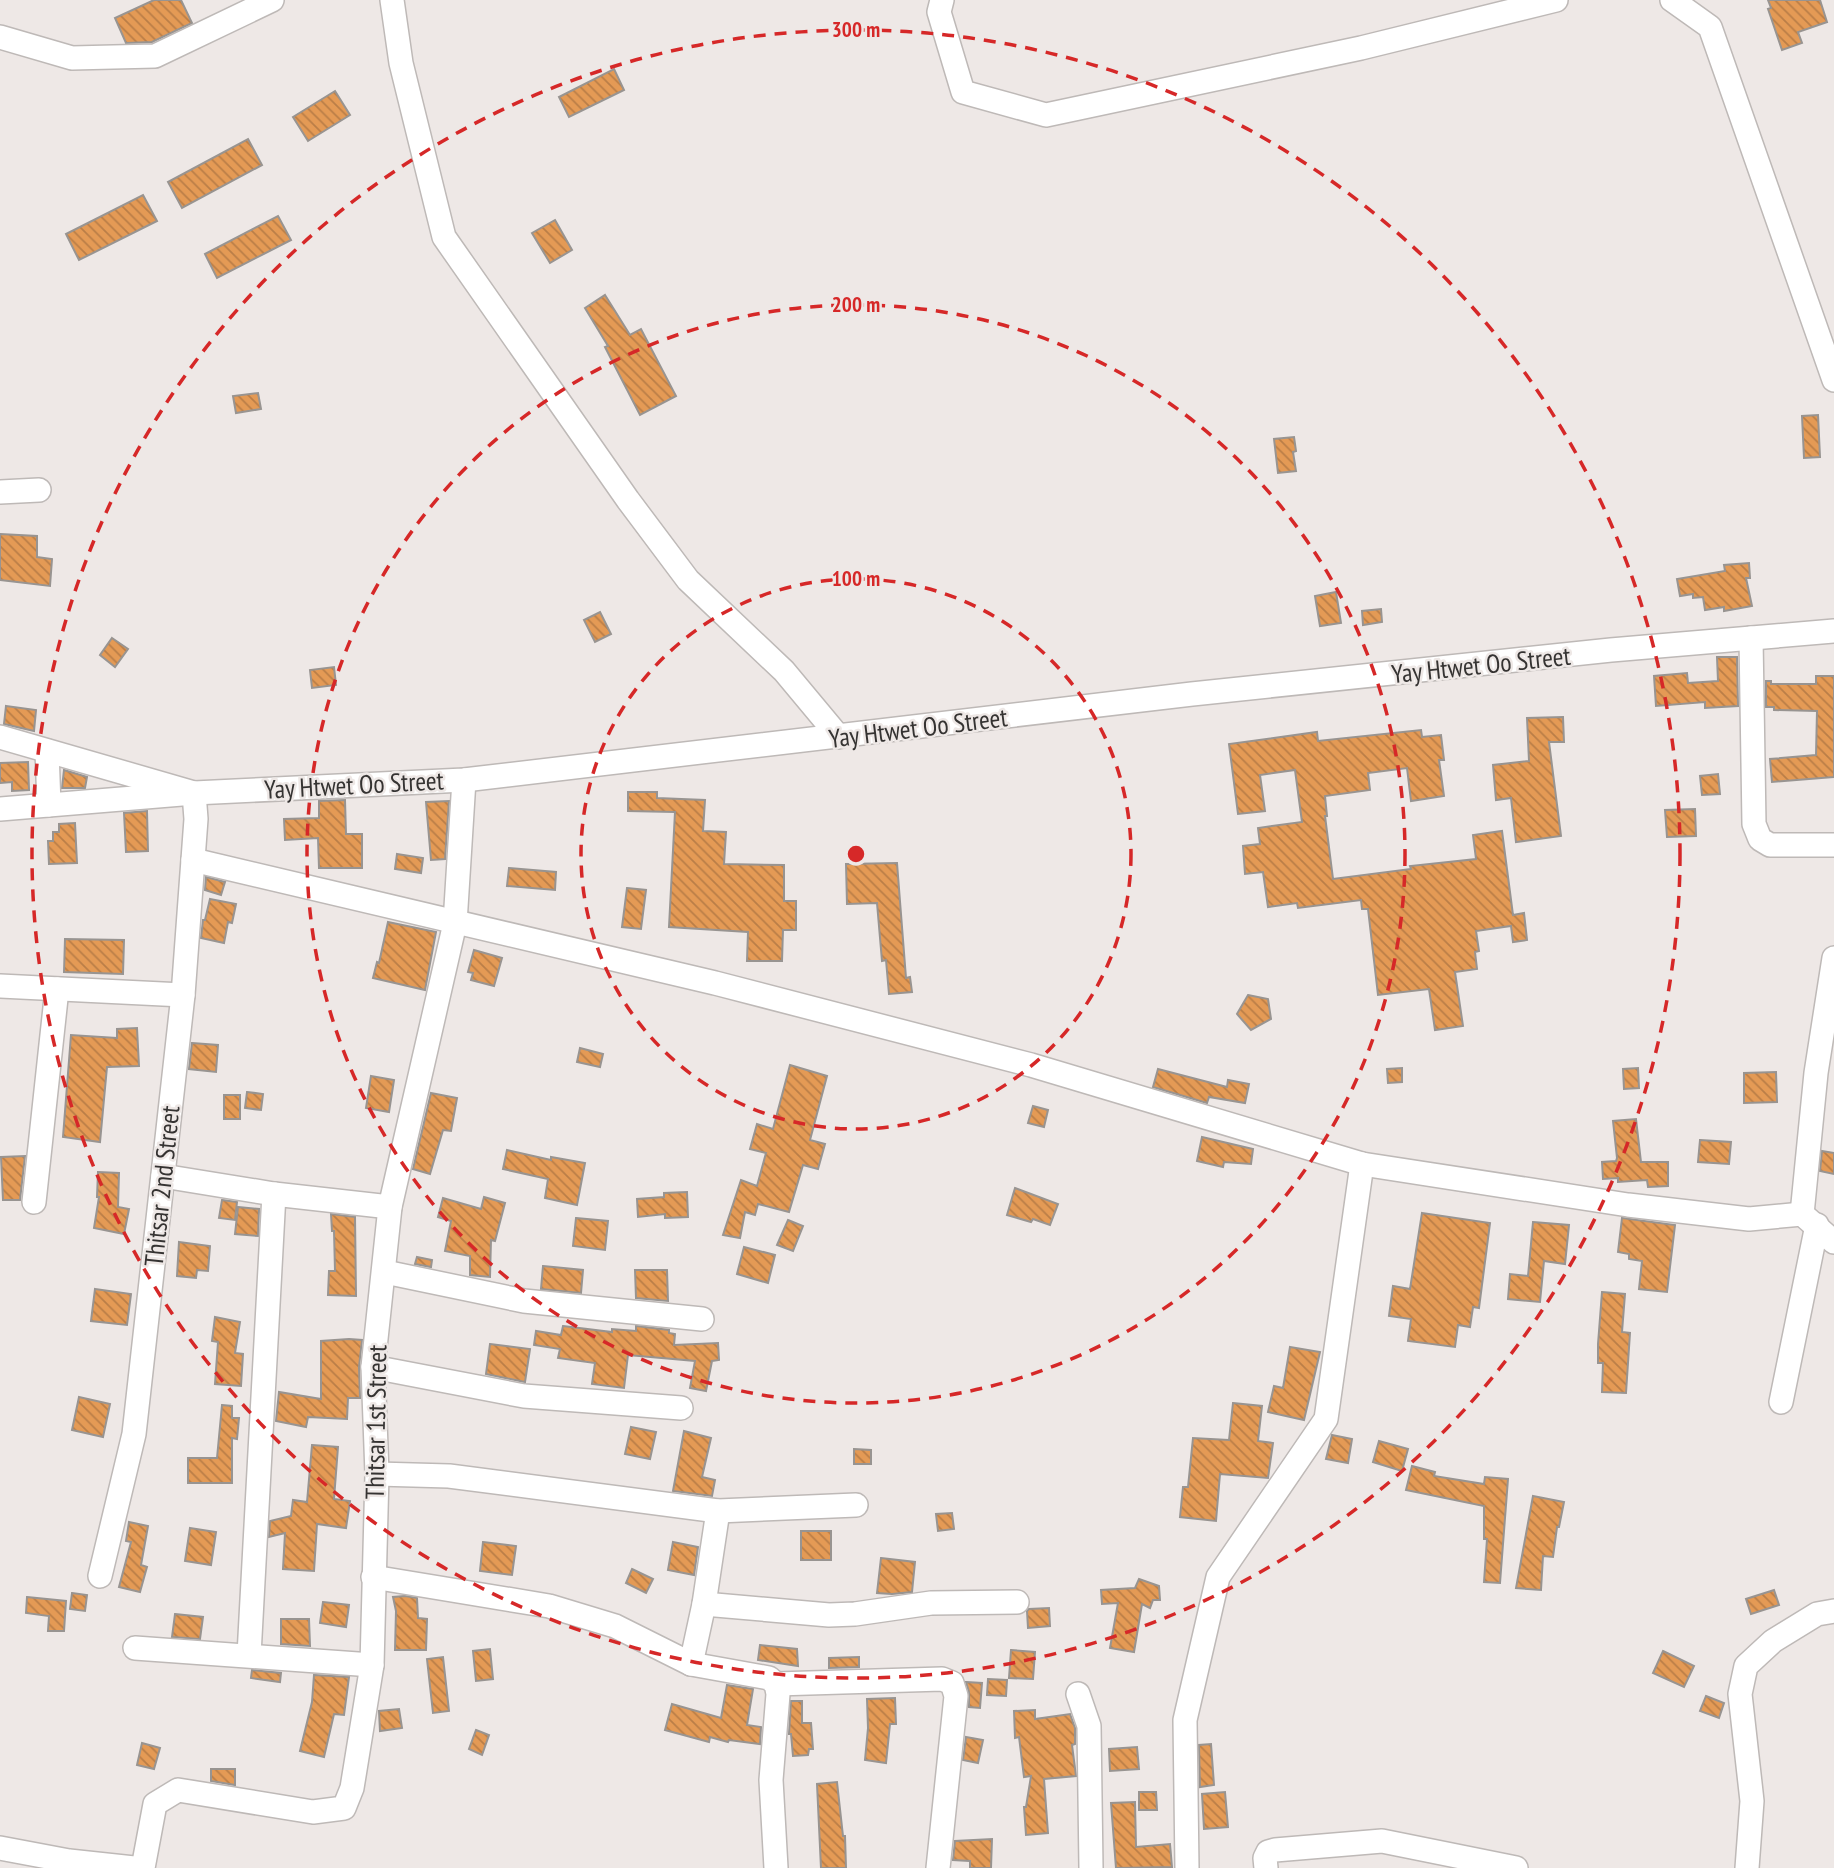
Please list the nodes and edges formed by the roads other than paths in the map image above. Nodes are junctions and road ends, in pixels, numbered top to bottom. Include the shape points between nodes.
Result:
1 (272, 0) edge
2 (392, 0) edge
3 (943, 0) edge
4 (1556, 0) edge
5 (1672, 0) edge
6 (1696, 8) edge
7 (0, 37) edge
8 (1834, 380) edge
9 (39, 490) dead end
10 (0, 492) edge
11 (1834, 631) edge
12 (1752, 638) junction
13 (0, 737) edge
14 (839, 737) junction
15 (47, 751) junction
16 (464, 780) junction
17 (194, 793) junction
18 (49, 805) junction
19 (0, 809) edge
20 (1834, 845) edge
21 (193, 860) junction
22 (455, 923) junction
23 (1834, 958) edge
24 (0, 986) edge
25 (57, 989) junction
26 (183, 995) junction
27 (1825, 1073) edge
28 (1362, 1164) junction
29 (163, 1176) junction
30 (274, 1194) junction
31 (34, 1202) dead end
32 (390, 1207) junction
33 (1810, 1219) junction
34 (1834, 1242) edge
35 (385, 1272) junction
36 (702, 1319) dead end
37 (373, 1367) junction
38 (1782, 1402) dead end
39 (681, 1408) dead end
40 (377, 1474) junction
41 (856, 1505) dead end
42 (718, 1511) junction
43 (100, 1576) dead end
44 (373, 1577) junction
45 (1017, 1602) dead end
46 (704, 1604) junction
47 (1834, 1611) edge
48 (135, 1648) dead end
49 (249, 1655) junction
50 (691, 1664) junction
51 (372, 1665) junction
52 (776, 1684) junction
53 (1078, 1694) dead end
54 (0, 1848) edge
55 (134, 1868) edge
56 (143, 1868) edge
57 (776, 1868) edge
58 (938, 1868) edge
59 (1091, 1868) edge
60 (1188, 1868) edge
61 (1266, 1868) edge
62 (1516, 1868) edge
63 (1747, 1868) edge

1 - 7 street via 155,55 72,58
2 - 14 street via 401,63 444,237 688,580 784,671
3 - 4 street via 939,12 963,92 1046,115 1361,48
5 - 6 street
6 - 8 street via 1710,27
9 - 10 street
11 - 12 street, Yay Htwet Oo Street
12 - 14 street, Yay Htwet Oo Street via 1192,694
12 - 20 street via 1754,824 1760,839 1770,845
13 - 15 street
14 - 16 street, Yay Htwet Oo Street
15 - 17 street
15 - 18 street
16 - 17 street, Yay Htwet Oo Street
16 - 22 street, Thitsar 1st Street
17 - 18 street, Yay Htwet Oo Street
17 - 21 street, Thitsar 2nd Street
18 - 19 street, Yay Htwet Oo Street
21 - 22 street
21 - 26 street, Thitsar 2nd Street
22 - 28 street via 715,983 1018,1062
22 - 32 street, Thitsar 1st Street
23 - 27 street
24 - 25 street
25 - 26 street
25 - 31 street
26 - 29 street, Thitsar 2nd Street
27 - 33 street
28 - 33 street via 1628,1205 1749,1219
28 - 60 street via 1326,1419 1218,1577 1185,1720
29 - 30 street
29 - 43 street, Thitsar 2nd Street via 134,1434
30 - 32 street
30 - 49 street
32 - 35 street, Thitsar 1st Street
33 - 34 street
33 - 38 street
35 - 36 street via 524,1301
35 - 37 street, Thitsar 1st Street
37 - 39 street via 524,1396
37 - 40 street, Thitsar 1st Street
40 - 42 street via 449,1476
40 - 44 street, Thitsar 1st Street
41 - 42 street
42 - 46 street
44 - 50 street via 549,1606 615,1626
44 - 51 street, Thitsar 1st Street
45 - 46 street via 931,1603 829,1615
46 - 50 street
47 - 63 street via 1817,1614 1784,1634 1746,1666 1740,1694 1752,1801
48 - 49 street
49 - 51 street
50 - 52 street via 769,1678
51 - 56 street, Thitsar 1st Street via 352,1788 344,1808 313,1812 178,1790 155,1804
52 - 57 street via 771,1780
52 - 58 street via 942,1679 952,1683 956,1696
53 - 59 street via 1089,1726
54 - 55 street
61 - 62 street via 1268,1852 1275,1850 1382,1841

